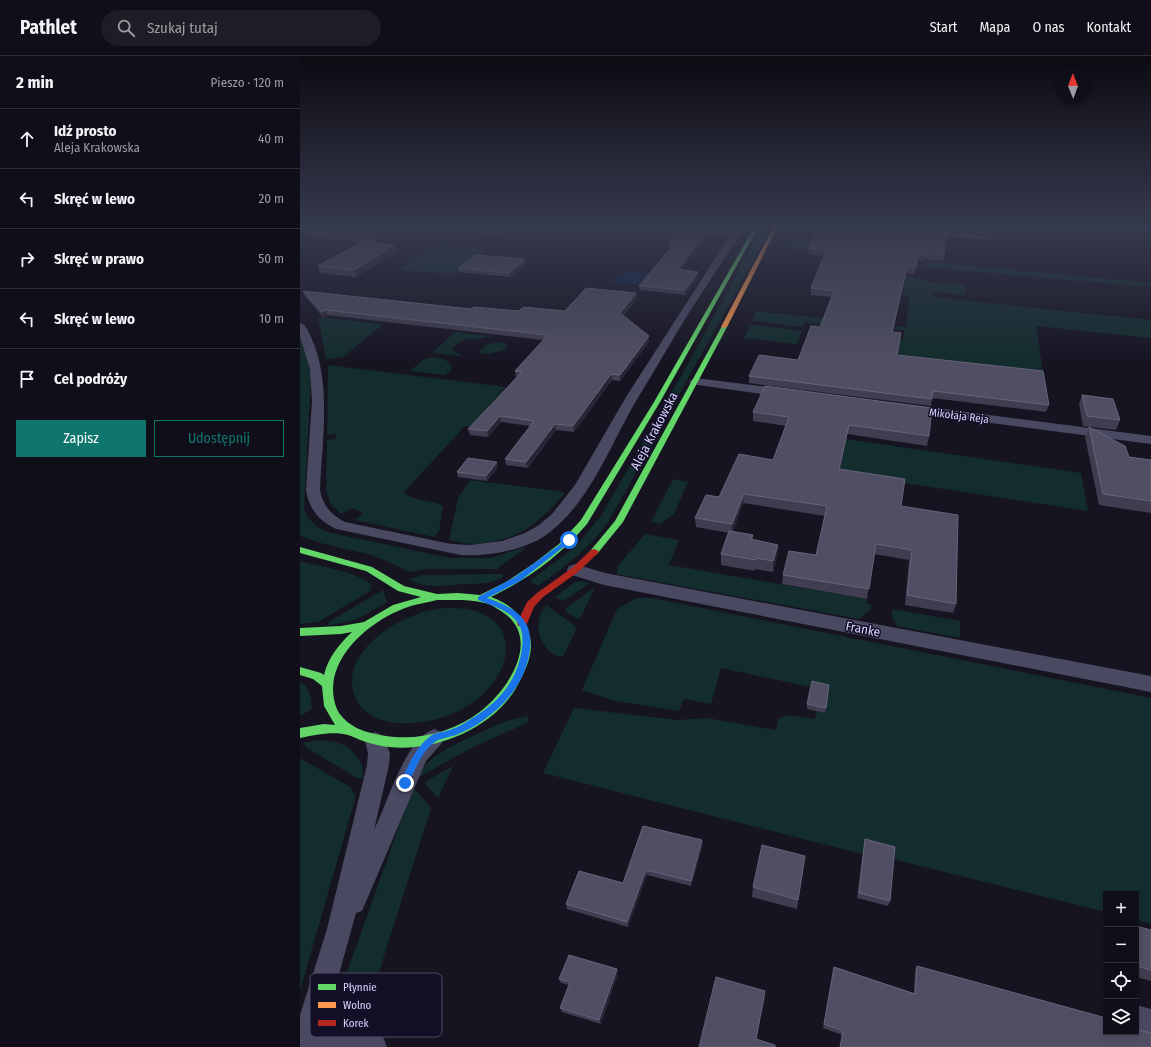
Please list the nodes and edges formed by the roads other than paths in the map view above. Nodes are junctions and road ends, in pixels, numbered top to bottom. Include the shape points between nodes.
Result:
1 (712, 272) edge
2 (731, 272) edge
3 (752, 272) edge
4 (300, 326) edge
5 (695, 382) junction
6 (795, 394) edge
7 (900, 408) edge
8 (1151, 440) edge
9 (300, 550) edge
10 (575, 570) junction
11 (437, 597) junction
12 (480, 599) junction
13 (522, 623) junction
14 (366, 625) junction
15 (300, 632) edge
16 (300, 671) edge
17 (1151, 684) edge
18 (328, 685) junction
19 (348, 730) junction
20 (300, 733) edge
21 (435, 738) junction
22 (375, 741) junction
23 (340, 929) junction
24 (327, 973) edge
25 (1139, 1020) edge
26 (1151, 1023) edge
27 (310, 1027) edge
28 (304, 1047) edge
29 (373, 1047) edge

1 - 4 street via 631,400 583,483 560,516 543,530 504,547 482,551 451,549 341,526 319,510 313,490 318,402 316,369
2 - 12 main road, Aleja Krakowska via 661,396 587,516 569,540 517,579
3 - 5 main road, Aleja Krakowska
5 - 6 street
5 - 10 main road, Aleja Krakowska via 619,522 596,551
7 - 8 street, Mikołaja Reja
9 - 11 main road via 369,569 404,589
10 - 13 main road, Aleja Krakowska via 530,605
10 - 17 street, Franke via 619,582
11 - 12 main road
11 - 14 main road via 397,607
12 - 13 main road via 506,608
13 - 21 main road via 526,634 524,662 519,677 507,694 475,722
14 - 15 main road via 342,630
14 - 18 main road via 341,650 330,672
16 - 18 main road via 317,676
18 - 19 main road via 330,707 336,718
19 - 20 main road via 314,729
19 - 22 main road
21 - 22 main road via 392,743
21 - 23 street via 419,754
22 - 23 street via 379,753 378,765
23 - 24 street
25 - 26 street
27 - 28 street
28 - 29 street via 330,1040 359,1042

